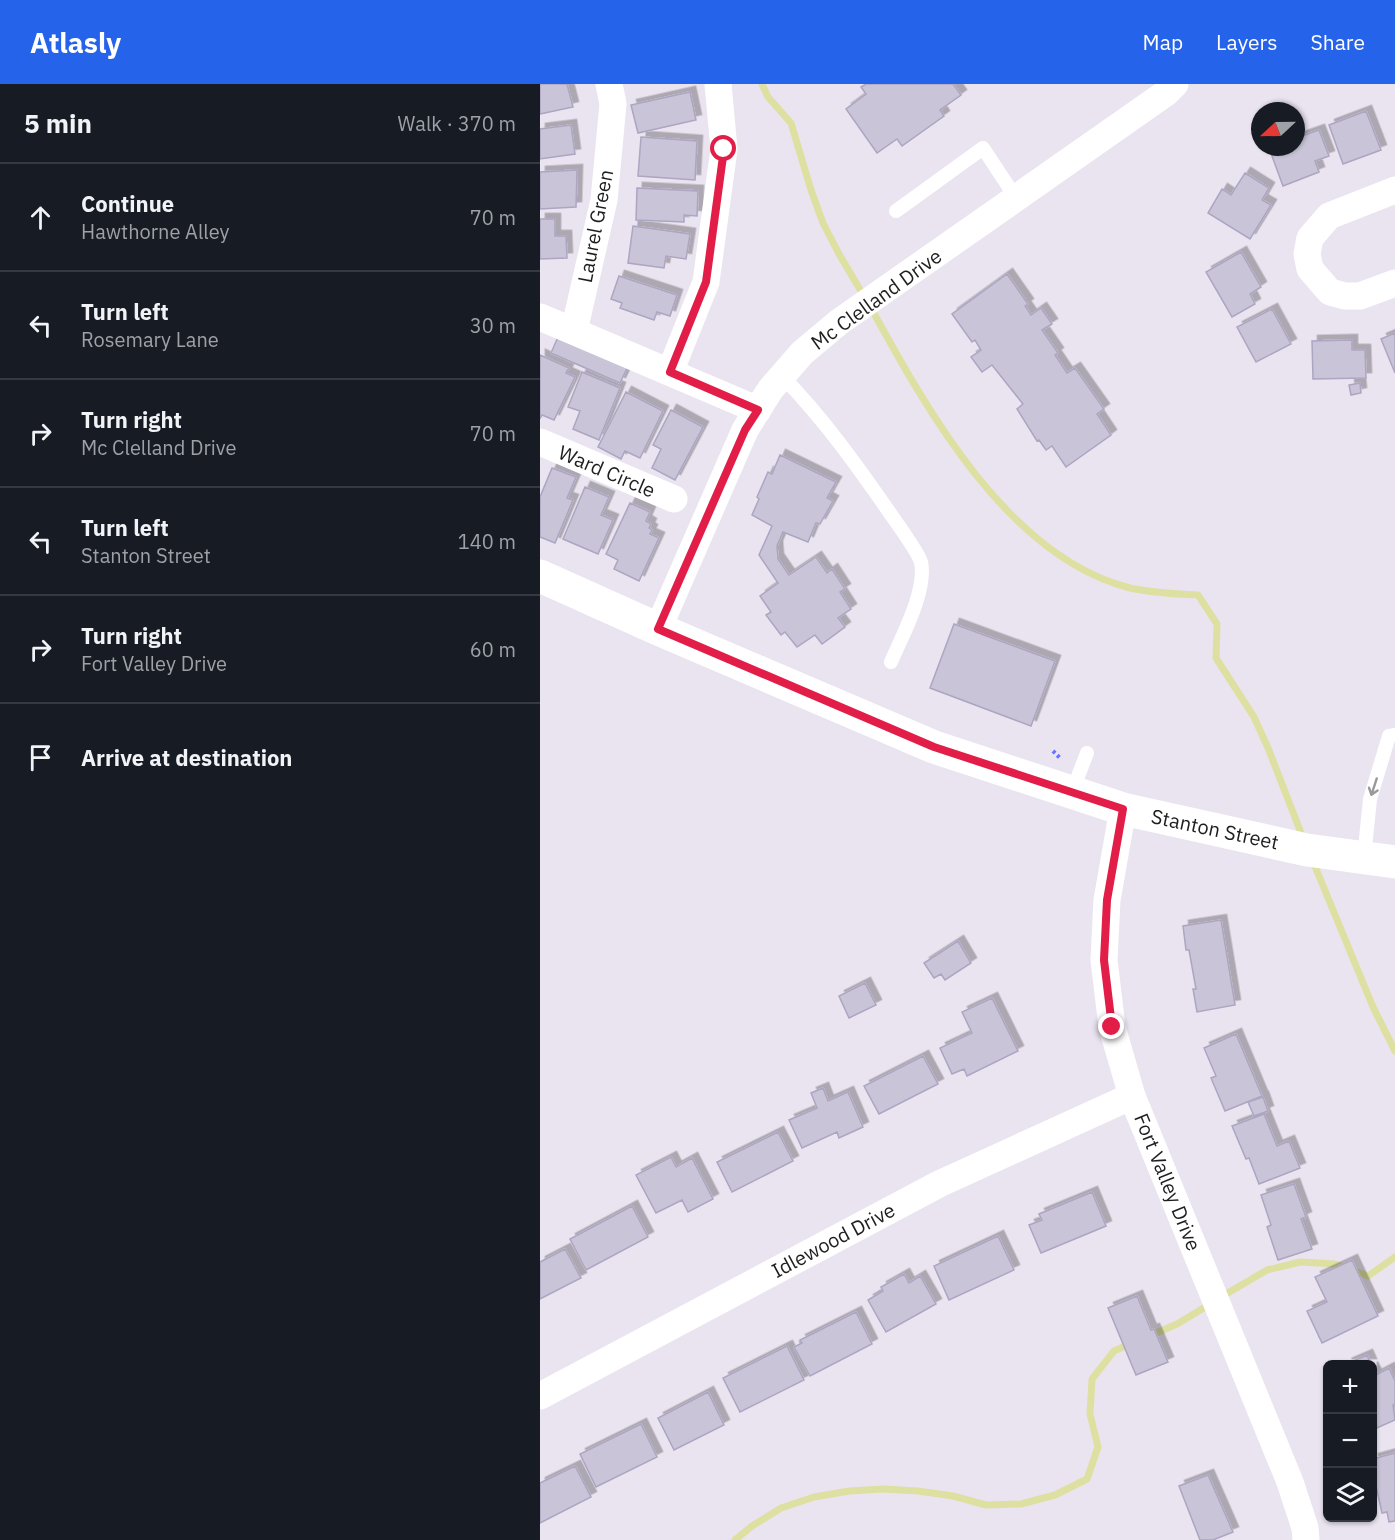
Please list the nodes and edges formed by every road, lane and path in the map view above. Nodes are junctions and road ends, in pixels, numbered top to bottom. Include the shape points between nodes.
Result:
1 (609, 84) edge
2 (718, 84) edge
3 (1175, 84) edge
4 (1395, 190) edge
5 (1016, 198) junction
6 (896, 211) dead end
7 (1395, 283) edge
8 (540, 316) edge
9 (574, 331) junction
10 (670, 372) junction
11 (782, 376) junction
12 (758, 410) junction
13 (540, 442) edge
14 (674, 499) dead end
15 (540, 576) edge
16 (658, 629) junction
17 (891, 662) dead end
18 (1395, 735) edge
19 (1087, 753) dead end
20 (1072, 792) junction
21 (1123, 809) junction
22 (1380, 860) edge
23 (1132, 1096) junction
24 (540, 1396) edge
25 (1306, 1540) edge

1 - 9 street, Laurel Green via 613,104 604,200
2 - 10 street via 724,149 706,282
3 - 5 street, Mc Clelland Drive
4 - 7 street via 1329,216 1310,238 1307,254 1310,269 1330,292 1360,296
5 - 6 lane via 983,148
5 - 11 street, Mc Clelland Drive via 839,322
8 - 9 street
9 - 10 street
10 - 12 street
11 - 12 street, Mc Clelland Drive
11 - 17 lane via 832,432 921,561 921,584
12 - 16 street, Mc Clelland Drive via 745,430
13 - 14 street, Ward Circle
15 - 16 street, Stanton Street
16 - 20 street, Stanton Street via 934,747
18 -> 22 lane via 1389,736 1370,799
19 - 20 lane
20 - 21 street, Stanton Street
21 - 22 street, Stanton Street via 1307,850
21 - 23 street, Fort Valley Drive via 1107,900 1104,960 1112,1027
23 - 24 street, Idlewood Drive via 939,1184
23 - 25 street, Fort Valley Drive via 1290,1482

